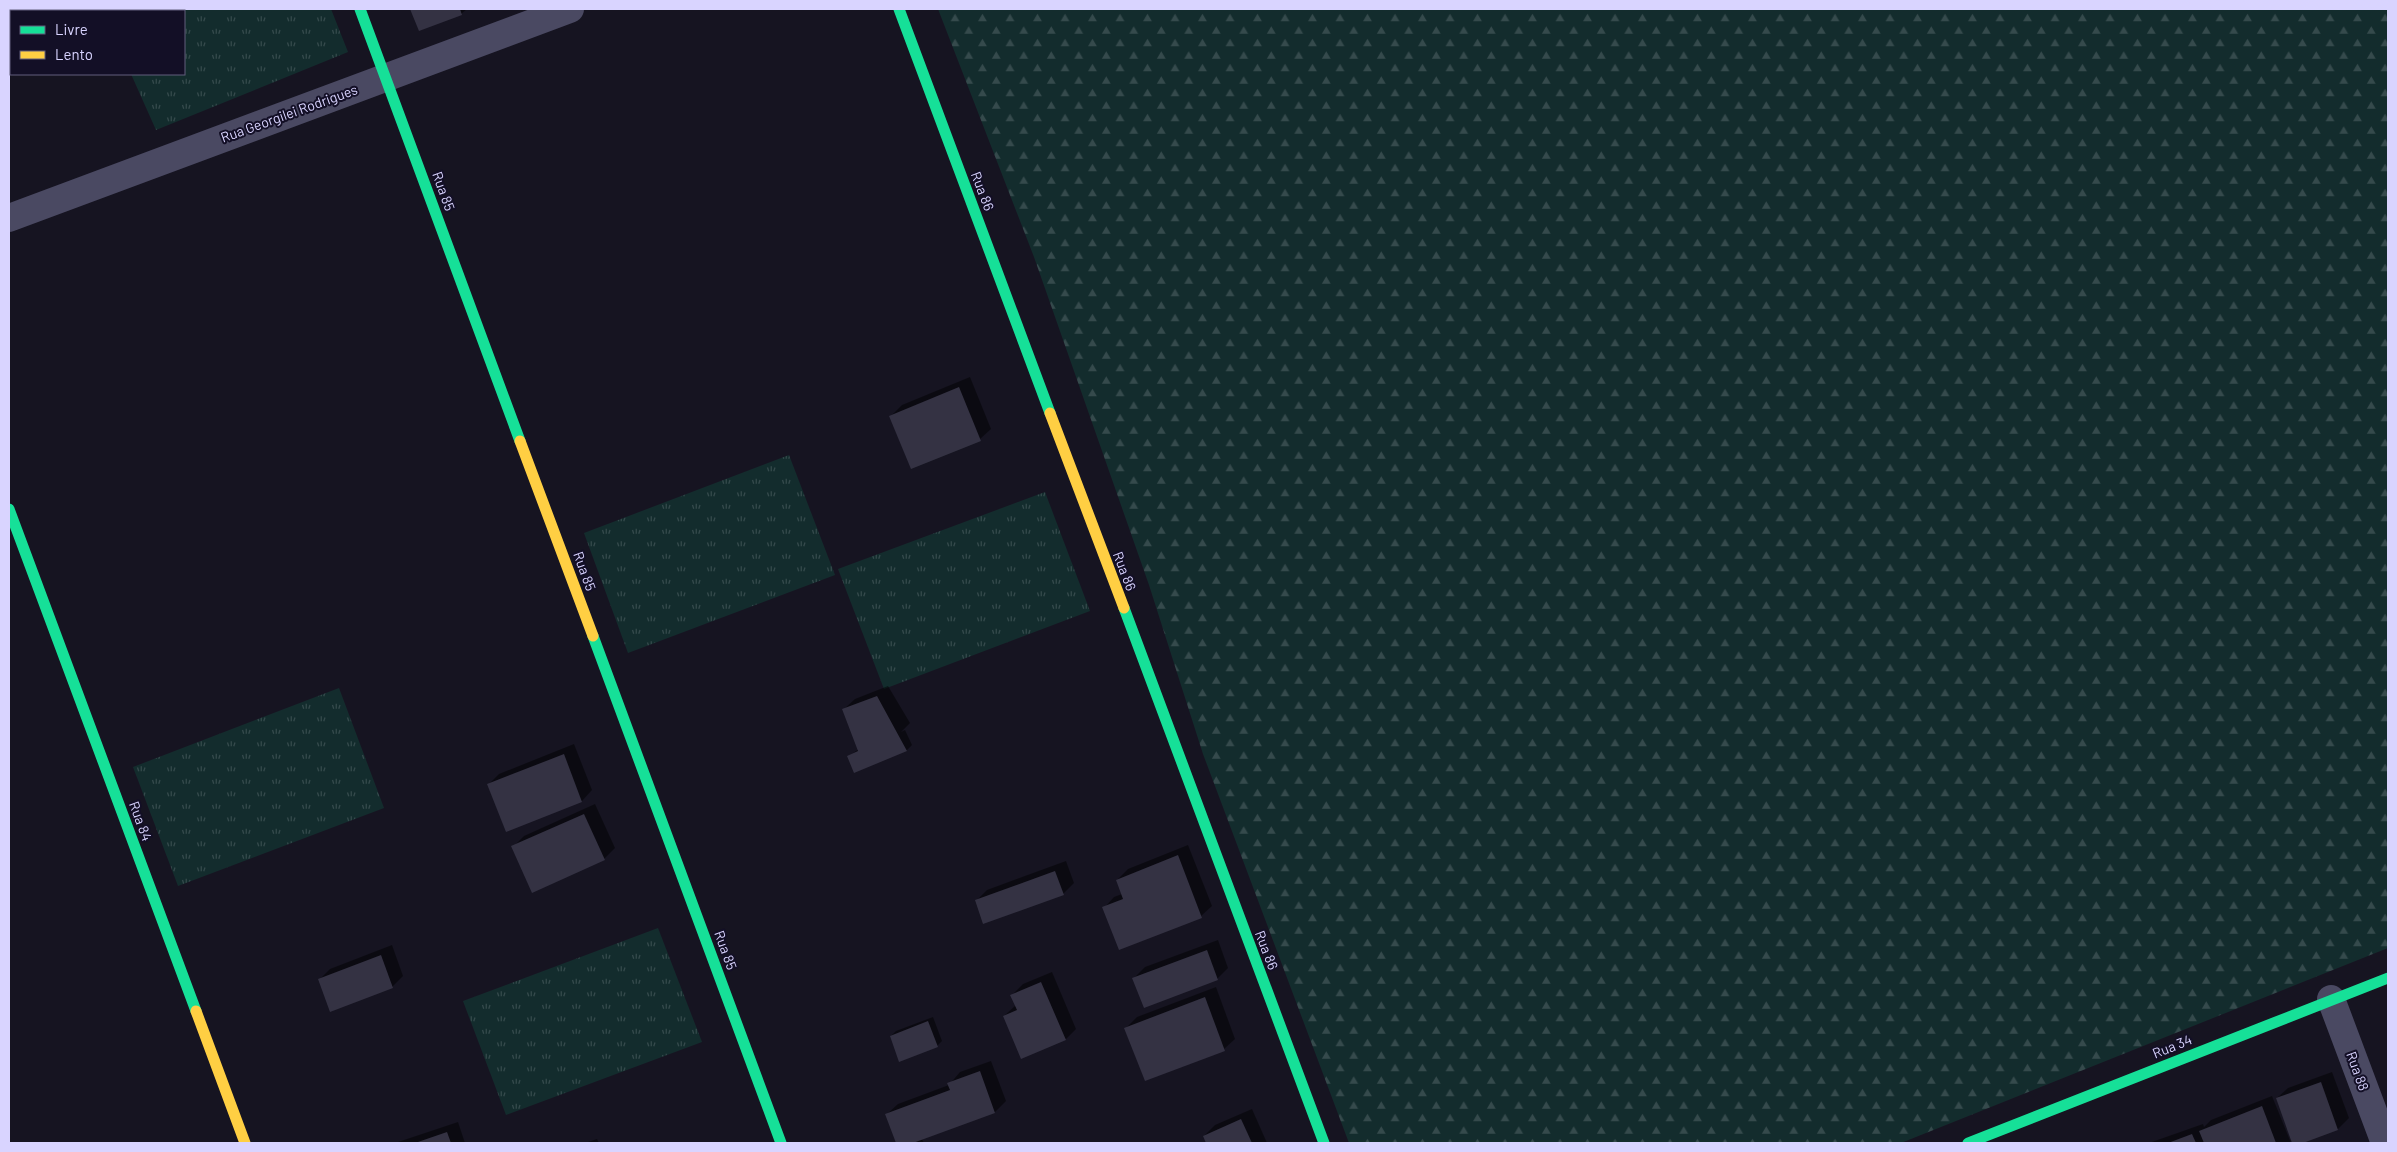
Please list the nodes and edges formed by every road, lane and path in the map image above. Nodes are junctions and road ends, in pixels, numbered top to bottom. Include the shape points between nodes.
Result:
1 (360, 9) edge
2 (570, 9) edge
3 (899, 9) edge
4 (386, 78) junction
5 (9, 218) edge
6 (9, 509) edge
7 (2388, 978) edge
8 (2331, 999) junction
9 (245, 1143) edge
10 (781, 1143) edge
11 (1324, 1143) edge
12 (1968, 1143) edge
13 (2385, 1143) edge

1 - 4 street, Rua 85
2 - 4 street, Rua Georgilei Rodrigues
3 - 11 street, Rua 86
4 - 5 street, Rua Georgilei Rodrigues
4 - 10 street, Rua 85
6 - 9 street, Rua 84
7 - 8 street, Rua 34
8 - 12 street, Rua 34
8 - 13 street, Rua 88

